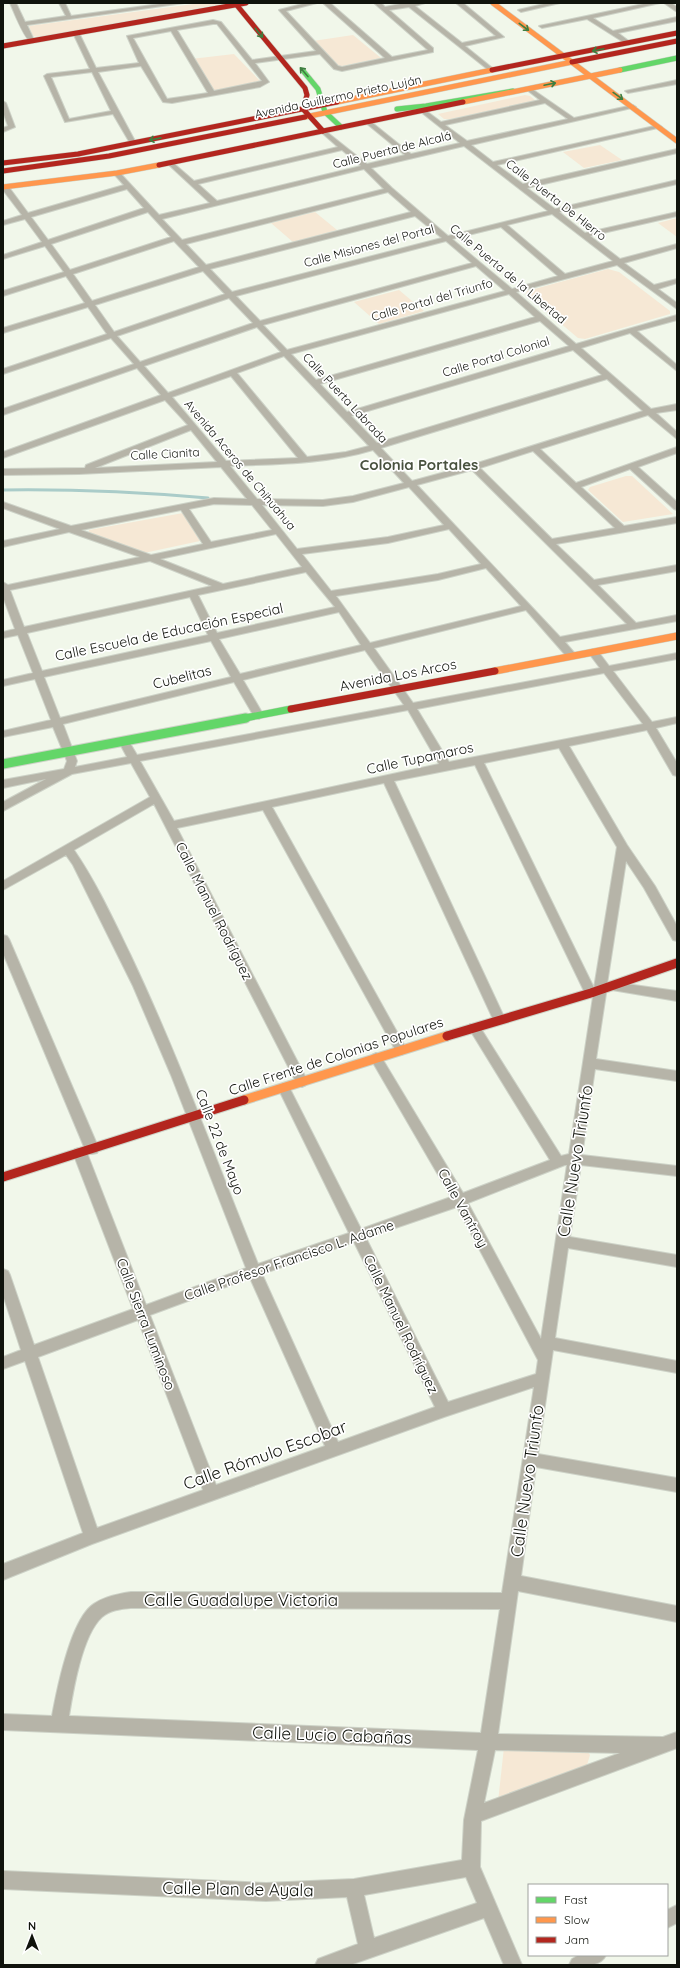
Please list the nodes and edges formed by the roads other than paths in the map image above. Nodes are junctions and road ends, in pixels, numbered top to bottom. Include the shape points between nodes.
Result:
1 (13, 3) edge
2 (62, 3) edge
3 (181, 3) edge
4 (241, 3) edge
5 (314, 3) edge
6 (326, 3) edge
7 (377, 3) edge
8 (422, 3) edge
9 (459, 3) edge
10 (493, 3) edge
11 (511, 3) edge
12 (557, 3) edge
13 (657, 3) edge
14 (666, 3) edge
15 (409, 4) edge
16 (384, 9) junction
17 (521, 10) junction
18 (677, 10) edge
19 (69, 17) junction
20 (588, 17) junction
21 (677, 19) edge
22 (536, 22) junction
23 (22, 24) junction
24 (173, 29) junction
25 (76, 33) junction
26 (612, 33) junction
27 (677, 33) edge
28 (554, 35) dead end
29 (31, 40) junction
30 (677, 41) edge
31 (628, 43) junction
32 (566, 44) dead end
33 (460, 45) junction
34 (3, 46) edge
35 (677, 51) edge
36 (321, 52) junction
37 (578, 53) junction
38 (290, 56) junction
39 (563, 56) junction
40 (279, 58) junction
41 (677, 58) edge
42 (390, 59) junction
43 (587, 60) junction
44 (250, 62) junction
45 (572, 63) junction
46 (143, 64) junction
47 (596, 67) junction
48 (94, 70) junction
49 (582, 70) junction
50 (493, 71) junction
51 (604, 73) junction
52 (512, 74) junction
53 (591, 76) junction
54 (612, 79) dead end
55 (677, 82) edge
56 (412, 87) junction
57 (318, 89) junction
58 (529, 89) junction
59 (625, 89) joint
60 (513, 91) junction
61 (212, 94) junction
62 (354, 99) junction
63 (545, 101) junction
64 (3, 102) edge
65 (636, 103) junction
66 (398, 108) junction
67 (323, 109) junction
68 (422, 111) junction
69 (115, 112) junction
70 (306, 112) junction
71 (284, 113) junction
72 (573, 120) junction
73 (368, 122) junction
74 (338, 124) junction
75 (440, 124) junction
76 (659, 127) junction
77 (320, 128) junction
78 (3, 130) edge
79 (677, 141) edge
80 (465, 143) junction
81 (133, 144) junction
82 (170, 144) junction
83 (343, 148) junction
84 (677, 151) edge
85 (410, 156) junction
86 (3, 163) edge
87 (61, 163) junction
88 (170, 164) junction
89 (492, 164) junction
90 (3, 166) edge
91 (366, 167) junction
92 (3, 171) edge
93 (117, 173) junction
94 (677, 182) edge
95 (193, 183) junction
96 (4, 186) edge
97 (128, 186) junction
98 (521, 187) junction
99 (389, 190) junction
100 (215, 204) junction
101 (149, 210) junction
102 (554, 212) junction
103 (417, 213) junction
104 (677, 214) edge
105 (26, 216) junction
106 (156, 218) junction
107 (3, 222) edge
108 (502, 224) junction
109 (584, 235) junction
110 (448, 238) junction
111 (178, 241) junction
112 (47, 243) junction
113 (677, 246) edge
114 (3, 257) edge
115 (617, 262) junction
116 (476, 264) junction
117 (204, 268) junction
118 (67, 273) junction
119 (563, 277) junction
120 (677, 281) edge
121 (652, 288) junction
122 (510, 291) junction
123 (3, 294) edge
124 (231, 295) junction
125 (88, 303) junction
126 (677, 307) edge
127 (677, 317) edge
128 (541, 318) junction
129 (258, 324) junction
130 (3, 331) edge
131 (632, 331) junction
132 (112, 335) junction
133 (575, 346) junction
134 (286, 353) junction
135 (139, 364) junction
136 (677, 369) edge
137 (3, 372) edge
138 (232, 372) junction
139 (608, 376) junction
140 (315, 383) junction
141 (166, 395) junction
142 (677, 407) edge
143 (3, 412) edge
144 (649, 412) junction
145 (345, 414) junction
146 (194, 426) junction
147 (677, 436) edge
148 (375, 448) junction
149 (534, 448) junction
150 (677, 450) edge
151 (3, 455) edge
152 (305, 460) junction
153 (223, 463) junction
154 (474, 466) junction
155 (633, 466) junction
156 (79, 471) junction
157 (3, 472) edge
158 (410, 484) junction
159 (575, 486) junction
160 (254, 502) junction
161 (3, 505) edge
162 (677, 507) edge
163 (184, 508) junction
164 (677, 520) edge
165 (451, 526) junction
166 (70, 529) junction
167 (621, 529) junction
168 (279, 531) junction
169 (548, 542) junction
170 (3, 544) edge
171 (208, 545) junction
172 (297, 552) junction
173 (148, 557) junction
174 (487, 565) junction
175 (310, 568) junction
176 (677, 568) edge
177 (590, 584) junction
178 (3, 587) edge
179 (222, 587) junction
180 (193, 594) junction
181 (330, 594) junction
182 (528, 607) junction
183 (341, 609) junction
184 (677, 618) edge
185 (634, 626) junction
186 (21, 631) junction
187 (3, 635) edge
188 (214, 636) junction
189 (677, 636) edge
190 (559, 640) junction
191 (368, 646) junction
192 (593, 652) junction
193 (572, 656) junction
194 (677, 656) edge
195 (606, 669) junction
196 (38, 675) junction
197 (236, 678) junction
198 (3, 683) edge
199 (398, 689) junction
200 (410, 706) junction
201 (259, 716) junction
202 (677, 720) edge
203 (59, 722) junction
204 (649, 725) junction
205 (3, 734) edge
206 (124, 742) junction
207 (562, 743) junction
208 (70, 752) junction
209 (134, 759) junction
210 (478, 761) junction
211 (3, 764) edge
212 (446, 766) junction
213 (68, 772) junction
214 (677, 772) edge
215 (388, 780) junction
216 (3, 784) edge
217 (156, 798) junction
218 (266, 806) junction
219 (3, 807) edge
220 (170, 826) junction
221 (623, 847) junction
222 (68, 849) junction
223 (3, 886) edge
224 (677, 937) edge
225 (3, 939) edge
226 (677, 963) edge
227 (601, 990) junction
228 (677, 996) edge
229 (499, 1020) junction
230 (474, 1027) junction
231 (401, 1050) junction
232 (376, 1058) junction
233 (590, 1063) junction
234 (677, 1076) edge
235 (302, 1082) junction
236 (284, 1088) junction
237 (192, 1116) junction
238 (86, 1151) junction
239 (575, 1159) junction
240 (558, 1162) junction
241 (677, 1171) edge
242 (3, 1177) edge
243 (460, 1200) junction
244 (357, 1235) junction
245 (563, 1241) junction
246 (677, 1261) edge
247 (254, 1271) junction
248 (3, 1275) edge
249 (141, 1313) junction
250 (548, 1343) junction
251 (30, 1353) junction
252 (545, 1360) junction
253 (3, 1363) edge
254 (677, 1366) edge
255 (542, 1378) junction
256 (444, 1410) junction
257 (334, 1450) junction
258 (530, 1459) junction
259 (677, 1485) edge
260 (212, 1494) junction
261 (92, 1537) junction
262 (3, 1572) edge
263 (512, 1582) junction
264 (509, 1601) junction
265 (677, 1614) edge
266 (3, 1722) edge
267 (59, 1724) junction
268 (488, 1742) junction
269 (669, 1743) edge
270 (475, 1815) junction
271 (471, 1867) junction
272 (3, 1880) edge
273 (354, 1888) junction
274 (487, 1908) junction
275 (677, 1914) edge
276 (668, 1918) edge
277 (368, 1949) junction
278 (595, 1956) edge
279 (324, 1965) edge
280 (513, 1965) edge
281 (578, 1965) edge

1 - 23 street
2 - 19 street
3 - 19 street
4 - 25 main road
4 - 38 main road
4 -> 40 main road
5 - 36 street via 282,10
6 - 42 street
7 - 16 street
8 - 15 street
9 - 33 street via 500,37
10 -> 39 main road
11 - 17 main road
12 - 17 street
13 - 20 street
14 - 18 street
15 - 16 street
15 - 33 street
16 - 42 street via 431,49
17 - 22 main road
19 - 23 street
20 - 22 street
20 - 26 street
21 - 26 street
22 - 28 main road
23 - 29 street
24 - 44 street via 209,22 219,23
24 - 46 street via 129,37
24 - 61 street
25 - 29 main road
25 - 48 street
26 - 31 street
27 - 31 main road, Avenida Guillermo Prieto Luján
29 - 34 main road
30 - 43 main road, Avenida Guillermo Prieto Luján
31 -> 37 main road, Avenida Guillermo Prieto Luján
32 - 37 main road
33 - 50 street
35 - 47 main road, Avenida Guillermo Prieto Luján
36 - 38 street
36 - 42 street via 338,69
37 - 39 main road, Avenida Guillermo Prieto Luján
37 - 43 main road
38 - 40 street
57 -> 38 main road
39 - 45 main road
39 - 50 main road, Avenida Guillermo Prieto Luján
40 - 44 street
40 - 70 main road via 305,88
41 - 51 main road, Avenida Guillermo Prieto Luján
43 - 45 main road, Avenida Guillermo Prieto Luján
43 - 47 main road
44 - 61 street via 265,80 264,84
45 - 49 main road
45 - 52 main road, Avenida Guillermo Prieto Luján
46 - 48 street
46 - 61 street via 164,100
47 - 49 main road, Avenida Guillermo Prieto Luján
47 - 51 main road
48 - 69 street
48 - 69 street via 46,77 67,121
49 - 53 main road
49 - 66 main road, Avenida Guillermo Prieto Luján
50 - 56 main road, Avenida Guillermo Prieto Luján
51 - 53 main road, Avenida Guillermo Prieto Luján
51 - 54 main road
52 - 56 main road
52 - 67 main road, Avenida Guillermo Prieto Luján
58 -> 53 main road, Avenida Guillermo Prieto Luján
53 -> 65 main road
55 - 59 street
56 - 62 main road, Avenida Guillermo Prieto Luján
57 - 62 main road
57 - 67 main road
58 - 60 main road, Avenida Guillermo Prieto Luján
58 - 63 street
59 - 65 main road
60 - 66 main road via 426,106
60 - 68 main road, Avenida Guillermo Prieto Luján
62 - 67 main road, Avenida Guillermo Prieto Luján
63 - 72 street
63 - 75 street
64 - 78 street via 12,127
65 - 72 street, Calle Puerta de Alcalá
65 - 76 main road
66 - 74 main road, Avenida Guillermo Prieto Luján
67 - 70 main road, Avenida Guillermo Prieto Luján
67 - 74 main road
68 - 73 main road, Avenida Guillermo Prieto Luján
68 - 75 street, Calle Puerta De Hierro
69 - 81 street
70 - 71 main road, Avenida Guillermo Prieto Luján
70 - 77 main road
70 - 82 main road, Avenida Guillermo Prieto Luján
71 -> 81 main road, Avenida Guillermo Prieto Luján
71 - 82 main road
72 - 80 street, Calle Puerta de Alcalá
73 - 74 main road, Avenida Guillermo Prieto Luján
73 - 85 street
74 - 77 main road, Avenida Guillermo Prieto Luján
75 - 80 street, Calle Puerta De Hierro
76 - 79 main road
76 - 89 street
77 - 83 street, Calle Puerta de la Libertad
77 - 88 main road, Avenida Guillermo Prieto Luján
77 - 96 main road, Avenida Guillermo Prieto Luján
80 - 85 street, Calle Puerta de Alcalá
80 - 89 street, Calle Puerta De Hierro
81 - 86 main road, Avenida Guillermo Prieto Luján
82 - 87 main road, Avenida Guillermo Prieto Luján
83 - 91 street, Calle Puerta de la Libertad
83 - 95 street
84 - 98 street
85 - 91 street, Calle Puerta de Alcalá
87 - 90 main road
87 - 92 main road, Avenida Guillermo Prieto Luján
88 - 93 main road, Avenida Guillermo Prieto Luján
88 - 95 street
89 - 98 street, Calle Puerta De Hierro
91 - 99 street, Calle Puerta de la Libertad
91 - 100 street, Calle Puerta de Alcalá
93 - 96 main road, Avenida Guillermo Prieto Luján
93 - 97 street, Calle Puerta Labrada
94 - 102 street, Calle Misiones del Portal
95 - 100 street
96 - 105 street, Avenida Aceros de Chihuahua
97 - 101 street, Calle Puerta Labrada
97 - 105 street
98 - 102 street, Calle Puerta De Hierro
99 - 103 street, Calle Puerta de la Libertad
99 - 111 street
100 - 106 street, Calle Puerta de Alcalá
101 - 106 street, Calle Puerta Labrada
101 - 112 street
102 - 108 street, Calle Misiones del Portal
102 - 109 street, Calle Puerta De Hierro
103 - 110 street, Calle Puerta de la Libertad
103 - 117 street
104 - 109 street
105 - 107 street
105 - 112 street, Avenida Aceros de Chihuahua
106 - 111 street, Calle Puerta Labrada
108 - 110 street, Calle Misiones del Portal
108 - 119 street
109 - 115 street, Calle Puerta De Hierro
110 - 116 street, Calle Puerta de la Libertad
110 - 124 street, Calle Misiones del Portal
111 - 117 street, Calle Puerta Labrada
111 - 118 street
112 - 114 street
112 - 118 street, Avenida Aceros de Chihuahua
113 - 115 street, Calle Portal del Triunfo
115 - 119 street, Calle Portal del Triunfo
115 - 121 street, Calle Puerta De Hierro
116 - 122 street, Calle Puerta de la Libertad
116 - 129 street
117 - 124 street, Calle Puerta Labrada
117 - 125 street
118 - 123 street
118 - 125 street, Avenida Aceros de Chihuahua
119 - 122 street, Calle Portal del Triunfo
120 - 121 street
121 - 126 street, Calle Puerta De Hierro
122 - 128 street, Calle Puerta de la Libertad
122 - 134 street, Calle Portal del Triunfo
124 - 129 street, Calle Puerta Labrada
124 - 132 street, Calle Misiones del Portal
125 - 130 street
125 - 132 street, Avenida Aceros de Chihuahua
127 - 131 street, Calle Portal Colonial
128 - 133 street, Calle Puerta de la Libertad
128 - 140 street
129 - 134 street, Calle Puerta Labrada
129 - 135 street
131 - 133 street, Calle Portal Colonial
131 - 136 street
132 - 135 street, Avenida Aceros de Chihuahua
132 - 137 street, Calle Misiones del Portal
133 - 139 street, Calle Puerta de la Libertad
133 - 145 street, Calle Portal Colonial
134 - 138 street, Calle Portal del Triunfo
134 - 140 street, Calle Puerta Labrada
135 - 141 street, Avenida Aceros de Chihuahua
135 - 143 street
138 - 141 street, Calle Portal del Triunfo
138 - 152 street
139 - 144 street, Calle Puerta de la Libertad
139 - 148 street, Calle Cianita
140 - 145 street, Calle Puerta Labrada
141 - 146 street, Avenida Aceros de Chihuahua
141 - 151 street, Calle Portal del Triunfo
142 - 144 street
144 - 147 street, Calle Puerta de la Libertad
144 - 149 street
145 - 148 street, Calle Puerta Labrada
146 - 153 street, Avenida Aceros de Chihuahua
146 - 156 street
148 - 152 street, Calle Cianita via 347,455
148 - 158 street, Calle Puerta Labrada
149 - 154 street
149 - 159 street
150 - 155 street
152 - 153 street, Calle Cianita
153 - 156 street, Calle Cianita
153 - 160 street, Avenida Aceros de Chihuahua
154 - 158 street
154 - 169 street
155 - 159 street
155 - 162 street
156 - 157 street, Calle Cianita
158 - 160 street via 323,503
158 - 165 street, Calle Puerta Labrada
159 - 167 street
160 - 163 street via 221,500
160 - 168 street, Avenida Aceros de Chihuahua
161 - 166 street
163 - 166 street
163 - 171 street
164 - 167 street
165 - 172 street via 388,540
165 - 174 street, Calle Puerta Labrada
166 - 170 street
166 - 173 street
167 - 169 street
168 - 171 street
168 - 172 street, Avenida Aceros de Chihuahua
169 - 177 street
171 - 173 street
172 - 175 street, Avenida Aceros de Chihuahua
173 - 178 street
173 - 179 street
174 - 181 street via 438,577
174 - 182 street, Calle Puerta Labrada
175 - 179 street
175 - 181 street, Avenida Aceros de Chihuahua
176 - 177 street
177 - 185 street
178 - 186 street
179 - 180 street
180 - 186 street
180 - 188 street
181 - 183 street, Avenida Aceros de Chihuahua
182 - 190 street, Calle Puerta Labrada
182 - 191 street, Cubelitas
183 - 188 street, Calle Escuela de Educación Especial
183 - 191 street, Avenida Aceros de Chihuahua
184 - 185 street
185 - 190 street
186 - 187 street
186 - 196 street
188 - 196 street, Calle Escuela de Educación Especial
188 - 197 street
189 - 192 main road, Avenida Los Arcos
190 - 193 street, Calle Puerta Labrada
191 - 197 street, Cubelitas
191 - 199 street, Avenida Aceros de Chihuahua
192 - 193 main road, Avenida Los Arcos
192 - 195 street
193 - 199 main road, Avenida Los Arcos
194 - 195 street
195 - 200 street
195 - 204 street
196 - 198 street, Calle Escuela de Educación Especial
196 - 203 street
197 - 201 street
197 - 203 street, Cubelitas
199 - 200 street, Avenida Aceros de Chihuahua
199 - 201 main road, Avenida Los Arcos
200 - 209 street
200 - 212 street, Avenida Aceros de Chihuahua
201 - 206 main road, Avenida Los Arcos
202 - 204 street, Calle Tupamaros
203 - 205 street, Cubelitas
203 - 208 street
204 - 207 street, Calle Tupamaros
204 - 214 street
206 - 208 main road, Avenida Los Arcos
206 - 209 street, Calle Manuel Rodríguez
207 - 210 street, Calle Tupamaros
207 - 221 street
208 - 211 main road, Avenida Los Arcos
208 - 213 street via 72,761
209 - 213 street
209 - 217 street, Calle Manuel Rodríguez
210 - 212 street, Calle Tupamaros
210 - 227 street
212 - 215 street, Calle Tupamaros
213 - 216 street
213 - 219 street
215 - 218 street, Calle Tupamaros
215 - 229 street
217 - 220 street, Calle Manuel Rodríguez
217 - 222 street
218 - 220 street, Calle Tupamaros
218 - 231 street
220 - 235 street, Calle Manuel Rodríguez
221 - 224 street via 649,886
221 - 227 street, Calle Nuevo Triunfo
222 - 223 street
222 - 237 street, Calle 22 de Mayo via 105,914 140,986
225 - 238 street, Calle Sierra Luminoso
226 - 227 main road, Calle Frente de Colonias Populares
227 - 228 street
227 - 229 main road, Calle Frente de Colonias Populares
227 - 233 street, Calle Nuevo Triunfo
229 - 230 main road, Calle Frente de Colonias Populares
230 - 231 main road, Calle Frente de Colonias Populares
230 - 240 street
231 - 232 main road, Calle Frente de Colonias Populares
232 - 235 main road, Calle Frente de Colonias Populares
232 - 243 street, Calle Vantroy
233 - 234 street
233 - 239 street, Calle Nuevo Triunfo
235 - 236 main road, Calle Frente de Colonias Populares
236 - 237 main road, Calle Frente de Colonias Populares
236 - 244 street, Calle Manuel Rodríguez
237 - 238 main road, Calle Frente de Colonias Populares
237 - 247 street, Calle 22 de Mayo
238 - 242 main road, Calle Frente de Colonias Populares
238 - 249 street, Calle Sierra Luminoso
239 - 240 street, Calle Profesor Francisco L. Adame
239 - 241 street, Calle Profesor Francisco L. Adame
239 - 245 street, Calle Nuevo Triunfo
240 - 243 street, Calle Profesor Francisco L. Adame
243 - 244 street, Calle Profesor Francisco L. Adame
243 - 252 street, Calle Vantroy
244 - 247 street, Calle Profesor Francisco L. Adame
244 - 256 street, Calle Manuel Rodríguez
245 - 246 street
245 - 250 street, Calle Nuevo Triunfo
247 - 249 street, Calle Profesor Francisco L. Adame
247 - 257 street, Calle 22 de Mayo
248 - 251 street
249 - 251 street, Calle Profesor Francisco L. Adame
249 - 260 street, Calle Sierra Luminoso
250 - 252 street, Calle Nuevo Triunfo
250 - 254 street
251 - 253 street, Calle Profesor Francisco L. Adame
251 - 261 street
252 - 255 street, Calle Nuevo Triunfo
255 - 256 street, Calle Rómulo Escobar
255 - 258 street, Calle Nuevo Triunfo
256 - 257 street, Calle Rómulo Escobar
257 - 260 street, Calle Rómulo Escobar
258 - 259 street
258 - 263 street, Calle Nuevo Triunfo
260 - 261 street, Calle Rómulo Escobar
261 - 262 street, Calle Rómulo Escobar
263 - 264 street, Calle Nuevo Triunfo
263 - 265 street
264 - 267 street, Calle Guadalupe Victoria via 114,1602 91,1616 80,1638 67,1682
264 - 268 street, Calle Nuevo Triunfo
266 - 267 street, Calle Lucio Cabañas
267 - 268 street, Calle Lucio Cabañas
268 - 269 street, Calle Lucio Cabañas
268 - 270 street, Calle Nuevo Triunfo
269 - 270 street
270 - 271 street, Calle Nuevo Triunfo via 469,1851
271 - 273 street, Calle Plan de Ayala
271 - 274 street, Calle Nuevo Triunfo
272 - 273 street, Calle Plan de Ayala via 266,1892
273 - 277 street
274 - 277 street
274 - 280 street, Calle Nuevo Triunfo
275 - 276 street
277 - 279 street
278 - 281 street

